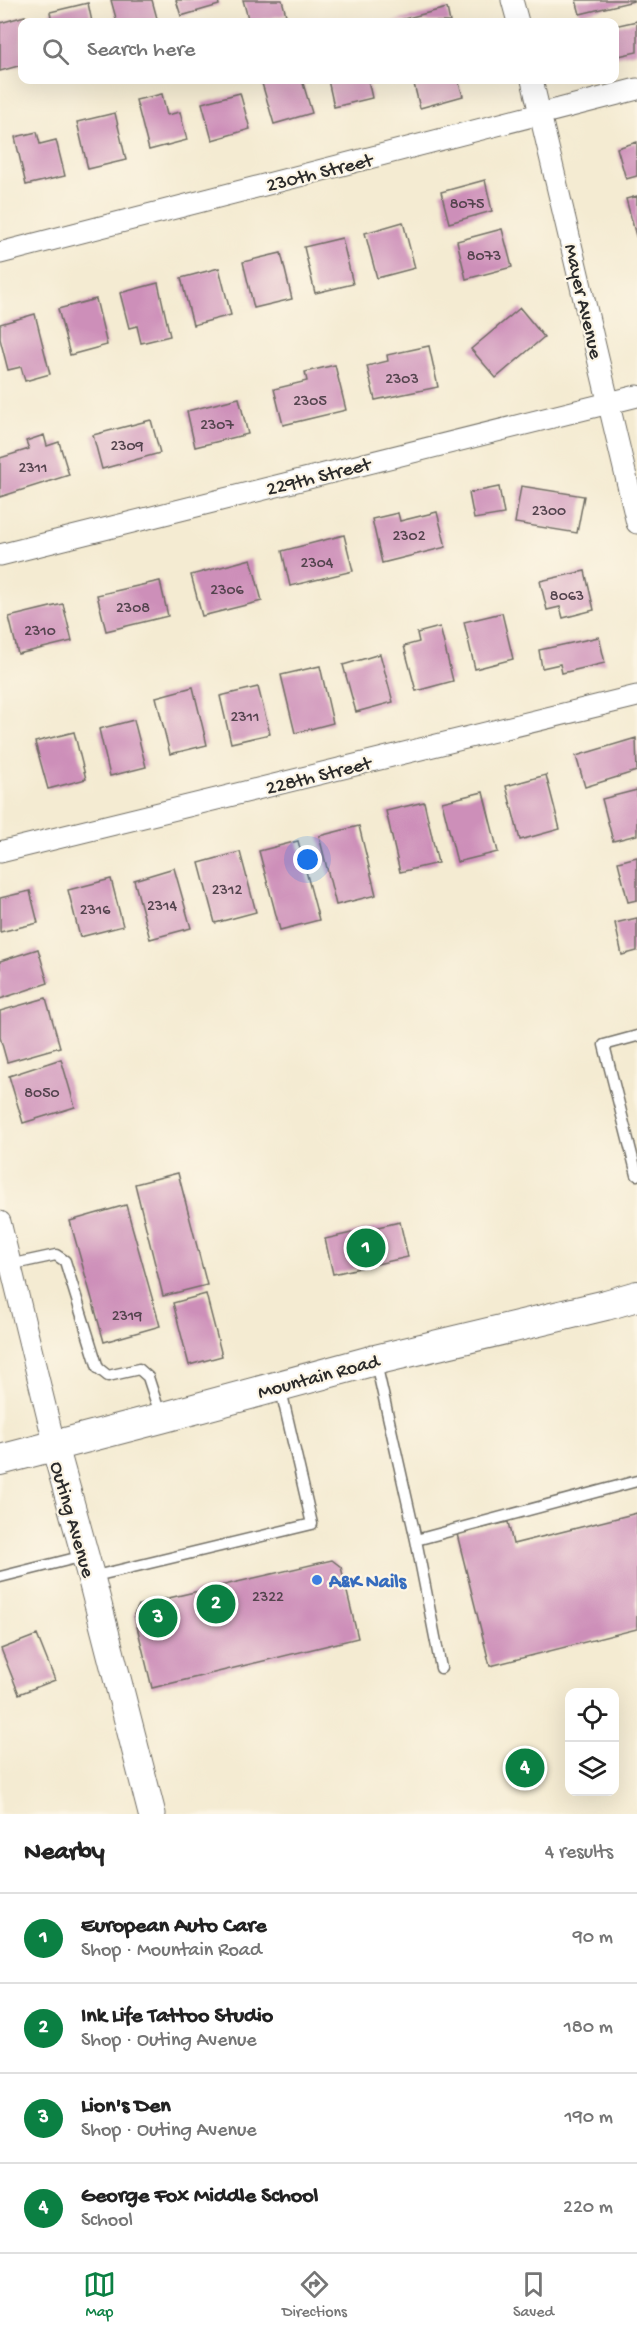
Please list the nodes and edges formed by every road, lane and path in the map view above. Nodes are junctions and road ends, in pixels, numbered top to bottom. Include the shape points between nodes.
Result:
1 (512, 0) edge
2 (517, 18) edge
3 (533, 84) edge
4 (637, 89) edge
5 (541, 114) junction
6 (0, 252) edge
7 (637, 396) edge
8 (609, 403) junction
9 (637, 523) edge
10 (0, 555) edge
11 (637, 696) edge
12 (0, 852) edge
13 (637, 1036) edge
14 (637, 1175) edge
15 (0, 1222) edge
16 (4, 1265) edge
17 (637, 1296) edge
18 (375, 1360) junction
19 (280, 1385) junction
20 (161, 1419) junction
21 (54, 1447) junction
22 (0, 1460) edge
23 (637, 1481) edge
24 (416, 1540) junction
25 (88, 1566) junction
26 (0, 1577) edge
27 (441, 1668) dead end
28 (152, 1814) edge

1 - 2 street
3 - 5 street, Mayer Avenue
4 - 5 street, 230th Street
5 - 6 street, 230th Street
5 - 8 street, Mayer Avenue
7 - 8 street, 229th Street
8 - 9 street, Mayer Avenue
8 - 10 street, 229th Street
11 - 12 street, 228th Street
13 - 14 lane via 604,1045
15 - 16 street, Outing Avenue
16 - 20 lane via 56,1255 65,1261 98,1368 108,1376 139,1369 148,1377
16 - 21 street, Outing Avenue
17 - 18 main road, Mountain Road
18 - 19 main road, Mountain Road
18 - 24 lane
19 - 20 main road, Mountain Road
19 - 25 lane via 312,1524
20 - 21 main road, Mountain Road
21 - 22 main road, Mountain Road
21 - 25 street, Outing Avenue
23 - 24 lane
24 - 27 lane
25 - 26 lane
25 - 28 street, Outing Avenue

